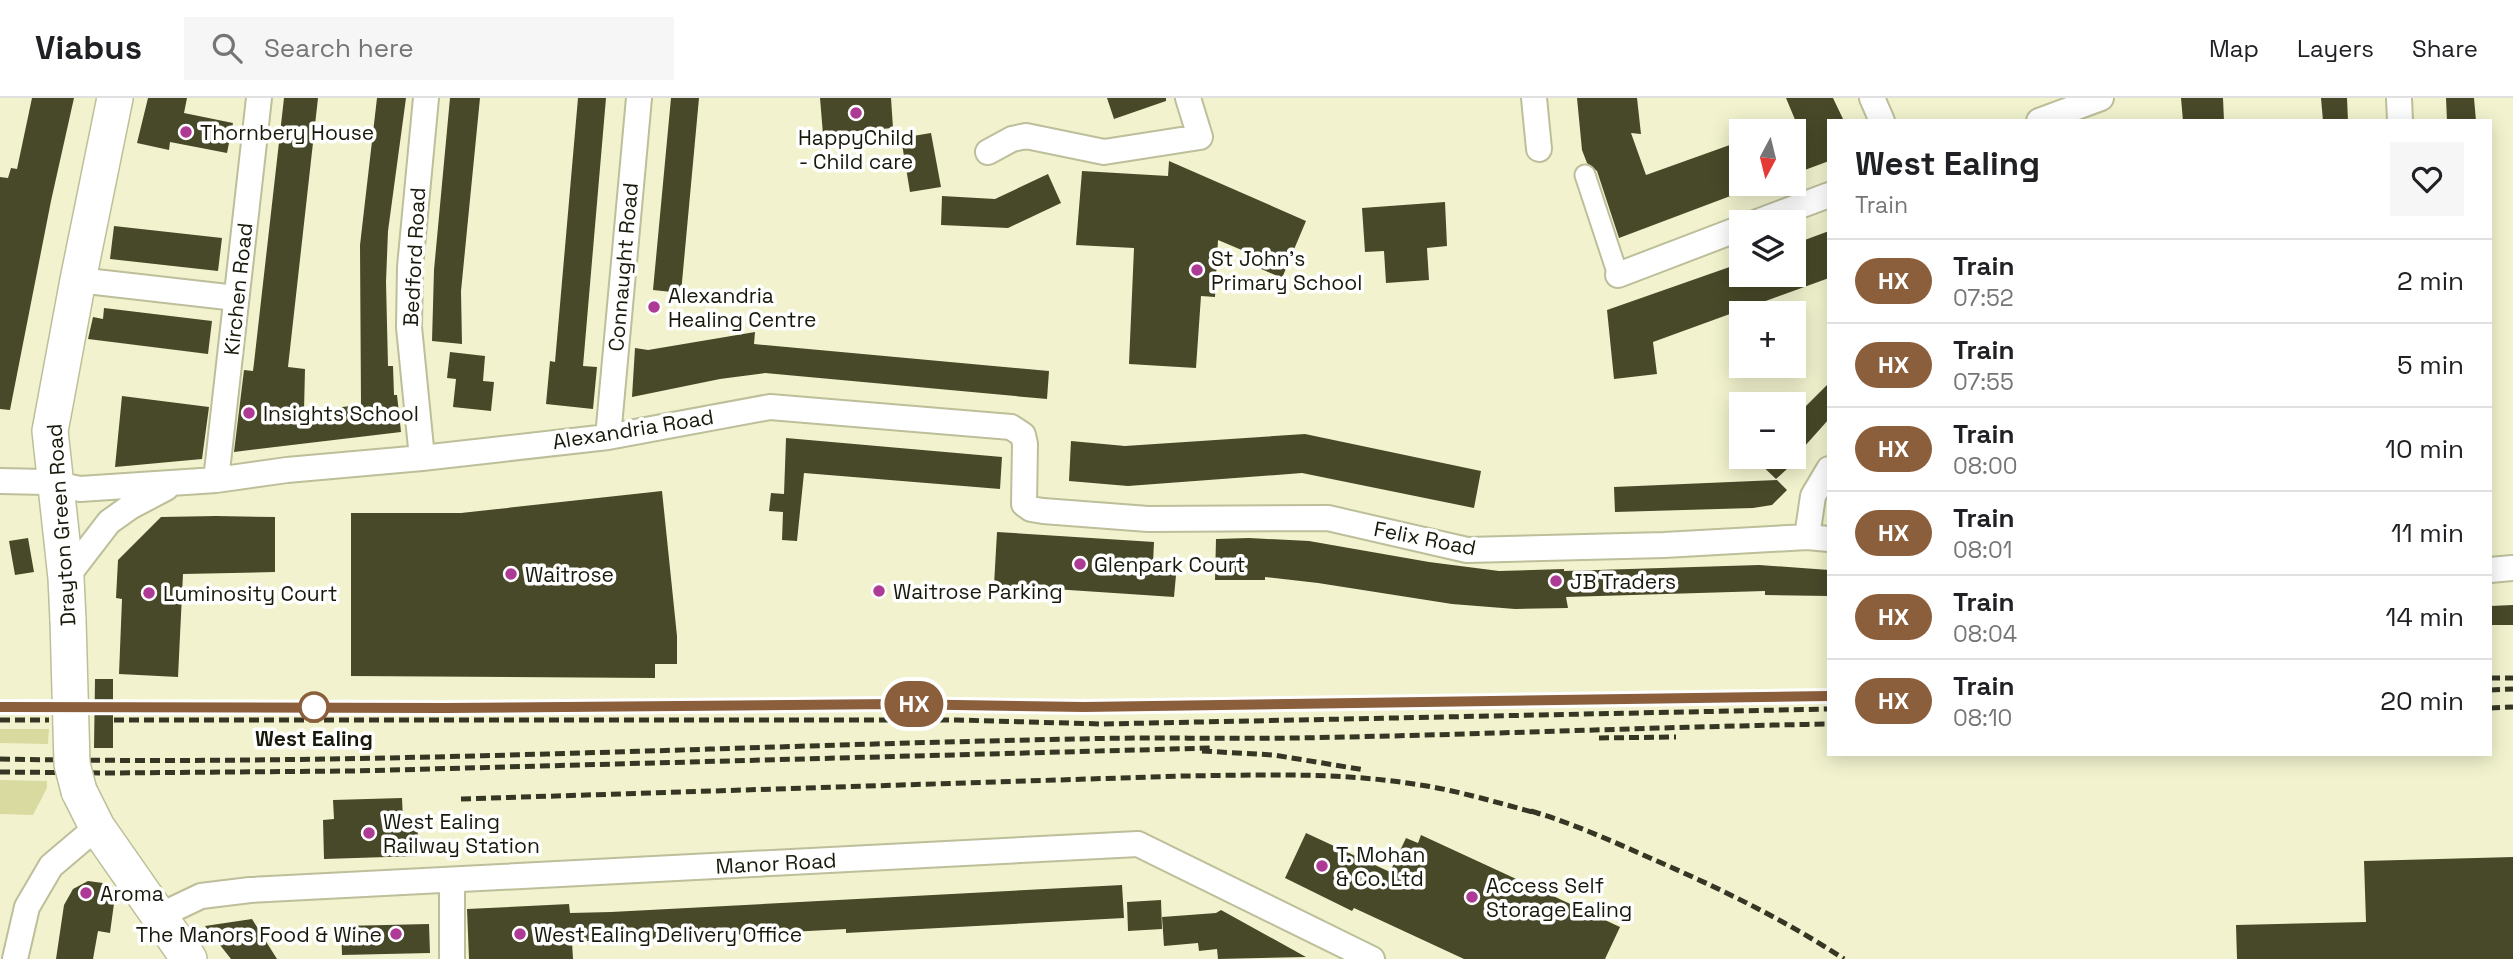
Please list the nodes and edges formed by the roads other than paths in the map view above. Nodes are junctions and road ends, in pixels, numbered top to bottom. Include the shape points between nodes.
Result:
1 (115, 98) edge
2 (259, 98) edge
3 (426, 98) edge
4 (639, 98) edge
5 (1188, 98) edge
6 (1534, 98) edge
7 (1872, 98) edge
8 (2101, 98) edge
9 (2399, 98) edge
10 (1881, 119) edge
11 (2044, 119) edge
12 (2400, 119) edge
13 (1539, 149) dead end
14 (988, 152) dead end
15 (1585, 175) dead end
16 (1827, 196) edge
17 (1788, 210) edge
18 (1729, 233) edge
19 (1618, 275) joint
20 (78, 280) junction
21 (236, 298) junction
22 (608, 437) junction
23 (422, 458) junction
24 (1827, 472) edge
25 (216, 480) junction
26 (0, 481) edge
27 (172, 484) junction
28 (55, 485) junction
29 (1024, 504) joint
30 (1818, 538) edge
31 (2512, 568) edge
32 (2492, 569) edge
33 (66, 578) junction
34 (97, 827) junction
35 (452, 880) junction
36 (159, 916) junction
37 (15, 959) edge
38 (189, 959) edge
39 (452, 959) edge
40 (1372, 959) edge

1 - 20 main road, Drayton Green Road
2 - 21 street, Kirchen Road
3 - 23 street, Bedford Road via 409,327
4 - 22 street, Connaught Road
5 - 14 street via 1200,137 1104,152 1026,136
6 - 13 street
7 - 10 street
8 - 11 street
9 - 12 street
15 - 19 street
16 - 17 street
18 - 19 street
20 - 21 street
20 - 28 main road, Drayton Green Road via 50,431
21 - 25 street, Kirchen Road
22 - 23 street, Alexandria Road
22 - 29 street, Alexandria Road via 770,407 1011,427 1023,435 1025,444
23 - 25 street, Alexandria Road
24 - 30 street via 1813,496
25 - 27 street, Alexandria Road
26 - 28 street, Alexandria Road
27 - 28 street, Alexandria Road via 80,489
27 - 33 street, Alexandria Road via 109,522
28 - 33 main road, Drayton Green Road
29 - 30 street, Felix Road via 1043,511 1149,519 1328,518 1467,550
31 - 32 street
33 - 34 main road, Drayton Green Road, bridge via 72,764
34 - 36 main road, Drayton Green Road
34 - 37 street via 51,866 27,907
35 - 36 street, Manor Road via 201,896
35 - 39 street
35 - 40 street, Manor Road via 1138,844
36 - 38 main road, Drayton Green Road

